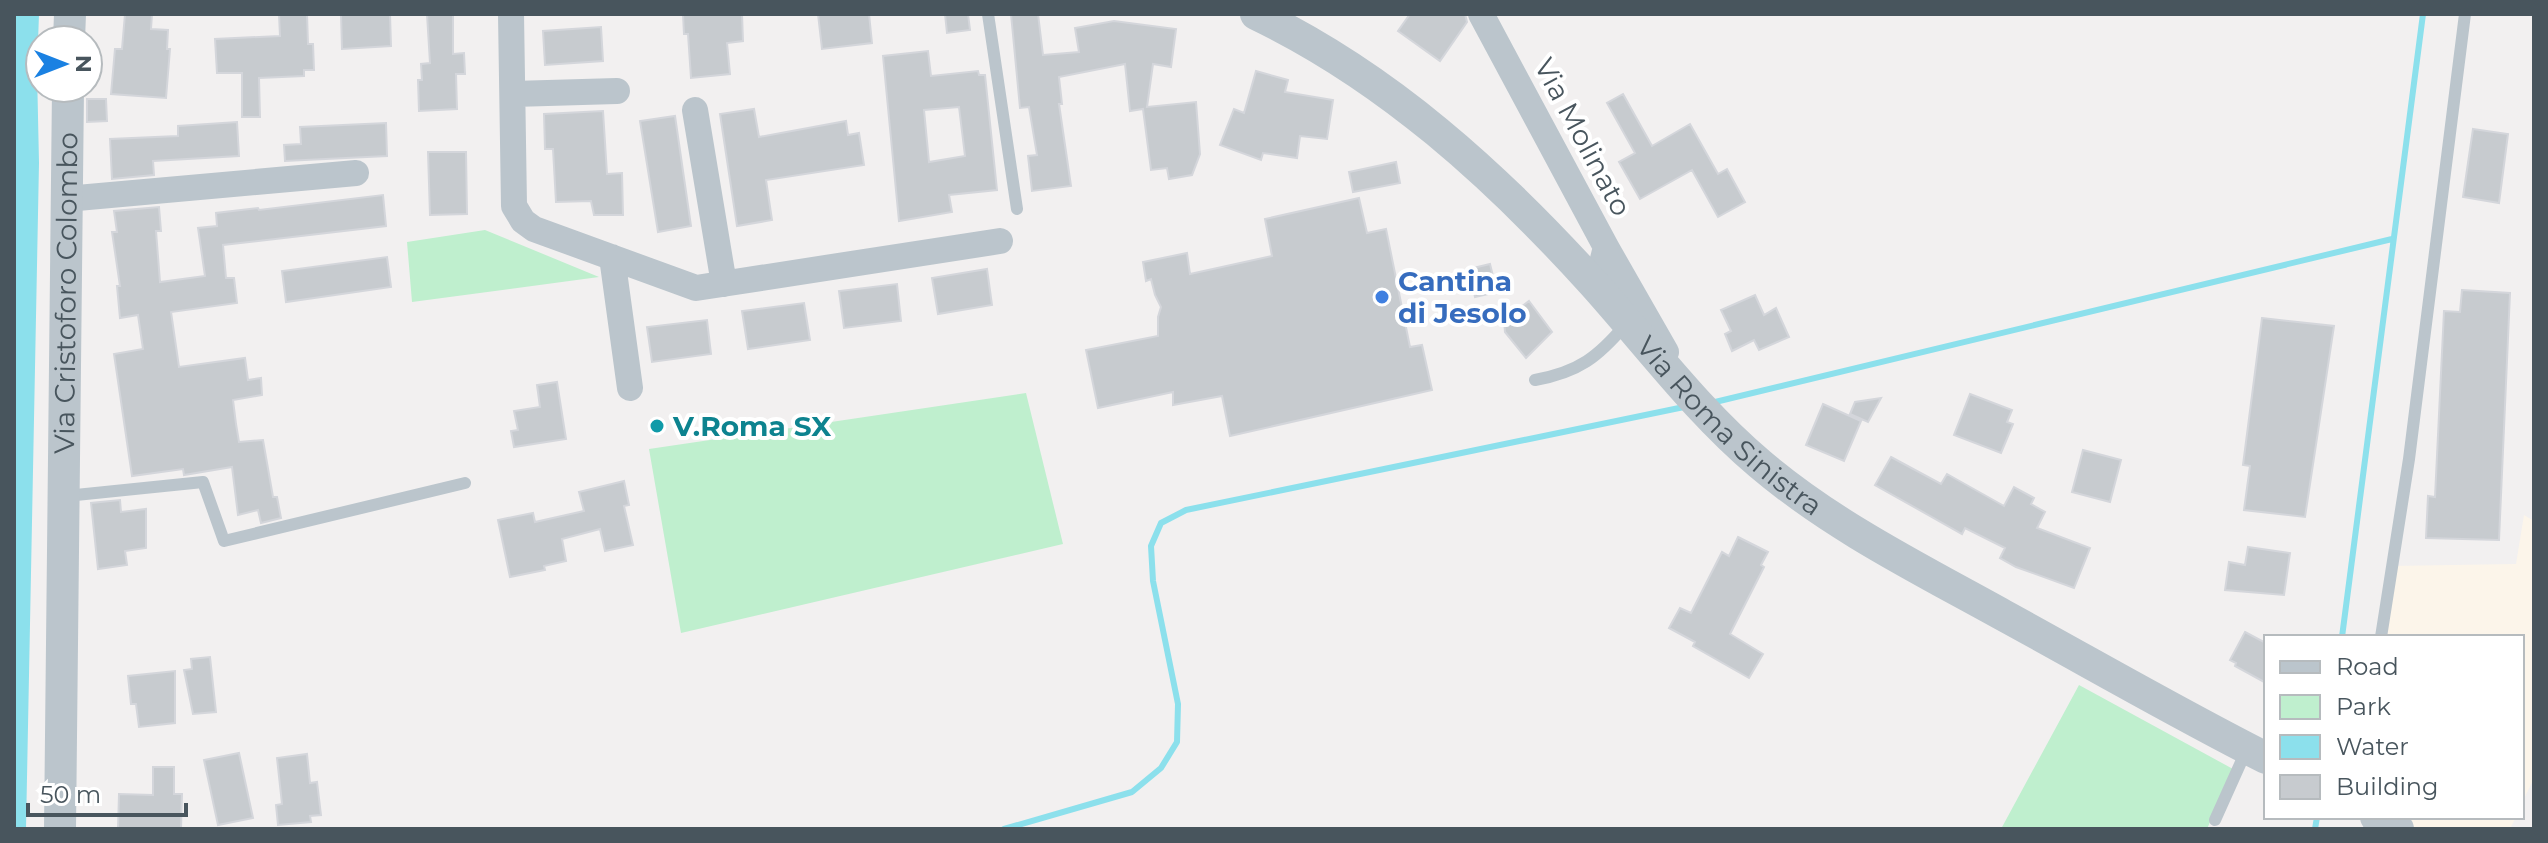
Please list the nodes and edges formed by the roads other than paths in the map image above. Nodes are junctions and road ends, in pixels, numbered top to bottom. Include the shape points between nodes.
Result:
1 (511, 14) edge
2 (988, 14) edge
3 (1256, 14) edge
4 (1481, 14) edge
5 (2465, 14) edge
6 (617, 91) dead end
7 (513, 94) junction
8 (68, 104) edge
9 (695, 110) dead end
10 (356, 173) dead end
11 (66, 199) junction
12 (1017, 209) dead end
13 (1000, 241) dead end
14 (1606, 247) junction
15 (612, 257) junction
16 (1589, 278) junction
17 (724, 284) junction
18 (1628, 322) junction
19 (1535, 380) dead end
20 (630, 388) dead end
21 (1690, 397) junction
22 (465, 483) dead end
23 (63, 497) junction
24 (2381, 635) edge
25 (2256, 753) edge
26 (2380, 819) edge
27 (2215, 820) dead end
28 (60, 829) edge
29 (2398, 829) edge

1 - 7 street
2 - 12 lane
3 - 16 street, Via Roma Sinistra via 1338,58 1428,123 1490,177
4 - 14 street, Via Molinato
5 - 24 lane
6 - 7 street
7 - 15 street via 514,206 523,221
8 - 11 street, Via Cristoforo Colombo
9 - 17 street
10 - 11 street
11 - 23 street, Via Cristoforo Colombo
13 - 17 street
14 - 16 street, Via Molinato via 1601,267
14 - 21 street, Via Molinato
15 - 17 street via 696,288
15 - 20 street
16 - 18 street, Via Roma Sinistra
18 - 19 lane via 1602,352 1583,364
18 - 21 street, Via Roma Sinistra
21 - 25 street, Via Roma Sinistra via 1759,463 1835,519
22 - 23 lane, Via Cristoforo Colombo via 224,541 203,482
23 - 28 street, Via Cristoforo Colombo
25 - 27 lane
26 - 29 street

